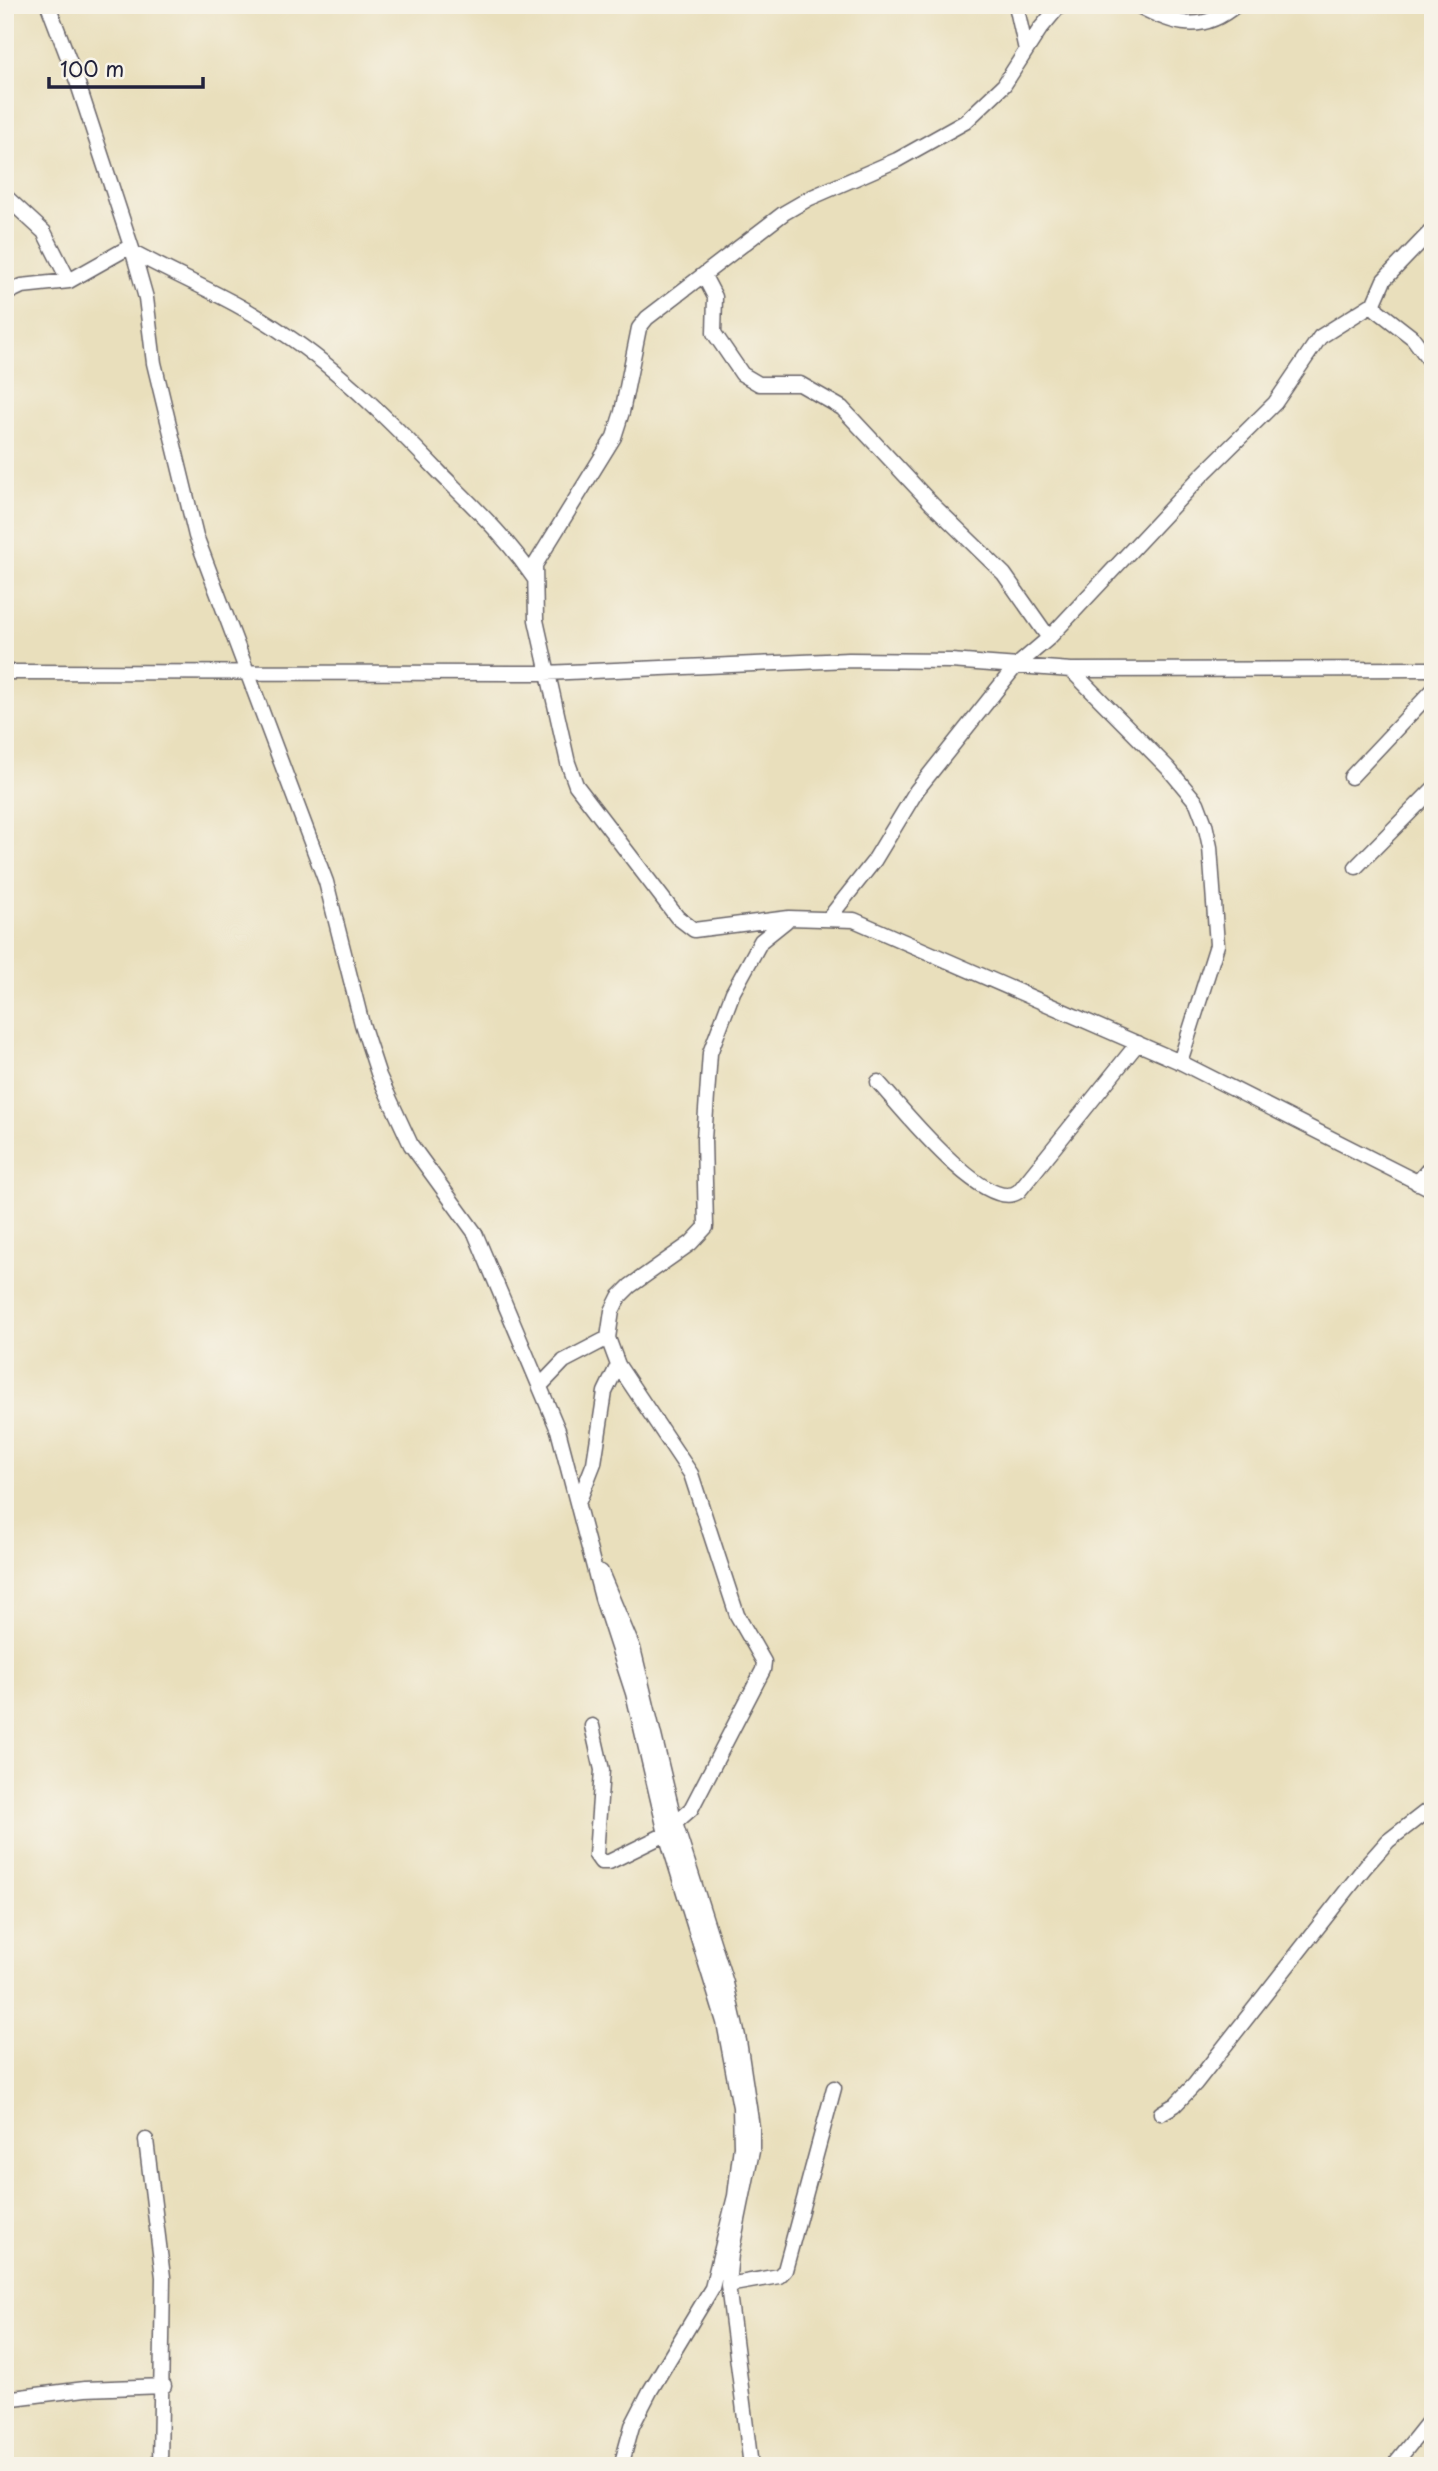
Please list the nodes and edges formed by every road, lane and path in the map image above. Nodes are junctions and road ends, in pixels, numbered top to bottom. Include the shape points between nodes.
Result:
1 (48, 5) edge
2 (1016, 5) edge
3 (1060, 5) edge
4 (1137, 5) edge
5 (1236, 5) edge
6 (1026, 50) junction
7 (5, 196) edge
8 (1433, 229) edge
9 (132, 249) junction
10 (704, 276) junction
11 (69, 281) junction
12 (5, 294) edge
13 (1374, 303) junction
14 (1433, 365) edge
15 (534, 578) junction
16 (1049, 638) junction
17 (1015, 667) junction
18 (1433, 669) edge
19 (1071, 670) junction
20 (5, 672) edge
21 (545, 673) junction
22 (248, 674) junction
23 (1433, 690) edge
24 (1351, 777) dead end
25 (1433, 789) edge
26 (1356, 867) dead end
27 (789, 918) junction
28 (829, 918) junction
29 (1138, 1043) junction
30 (1180, 1062) junction
31 (878, 1082) dead end
32 (1433, 1164) edge
33 (1417, 1183) junction
34 (1433, 1190) edge
35 (608, 1338) junction
36 (618, 1365) junction
37 (540, 1386) junction
38 (579, 1501) junction
39 (592, 1727) dead end
40 (1433, 1806) edge
41 (671, 1829) junction
42 (834, 2088) dead end
43 (1161, 2113) dead end
44 (146, 2140) dead end
45 (728, 2285) junction
46 (163, 2386) junction
47 (5, 2399) edge
48 (1433, 2416) edge
49 (160, 2466) edge
50 (621, 2466) edge
51 (751, 2466) edge
52 (1392, 2466) edge

1 - 9 street
2 - 6 street
3 - 6 street
4 - 5 street via 1193,25 1220,18
6 - 10 street via 1004,85 965,122 897,160 810,198
7 - 11 street via 44,232
8 - 13 street via 1384,280
9 - 11 street
9 - 15 street via 264,321 332,371 392,422 485,516
9 - 22 street via 146,298 154,363 181,482 196,536
10 - 15 street via 639,328 614,437 537,557
10 - 16 street via 715,297 714,333 742,374 759,384 800,384 842,408 1004,574
11 - 12 street via 22,286
13 - 14 street via 1413,338
13 - 16 street via 1320,337 1275,403
15 - 21 street
16 - 17 street
17 - 19 street
17 - 21 street via 849,660
17 - 28 street via 917,790 874,861
18 - 19 street
19 - 30 street via 1168,768 1197,803 1205,824 1217,945
20 - 22 street
21 - 22 street
21 - 27 street via 576,785 677,917 702,931
22 - 37 street via 326,881 362,1024 390,1101 411,1145 475,1233
23 - 24 street
25 - 26 street
27 - 28 street
27 - 35 street via 761,941 733,992 710,1053 706,1227 691,1243 629,1286 612,1311
28 - 29 street via 867,925
29 - 30 street
29 - 31 street via 1019,1191 1009,1196 995,1194 960,1171
30 - 33 street
32 - 33 street
33 - 34 street
35 - 36 street
35 - 37 street via 564,1361
36 - 38 street via 605,1392 594,1463
36 - 41 street via 691,1474 737,1615 764,1664 691,1810
37 - 38 street
38 - 41 street via 587,1542 633,1648
39 - 41 street via 602,1770 596,1855 601,1862
40 - 43 street via 1388,1841 1195,2084
41 - 45 street via 726,1983 752,2127 752,2151
41 - 50 street via 724,2022 740,2107 741,2146 735,2196 712,2288 632,2426
42 - 45 street via 785,2270 779,2276
44 - 46 street via 163,2277
45 - 51 street
46 - 47 street
46 - 49 street
48 - 52 street

